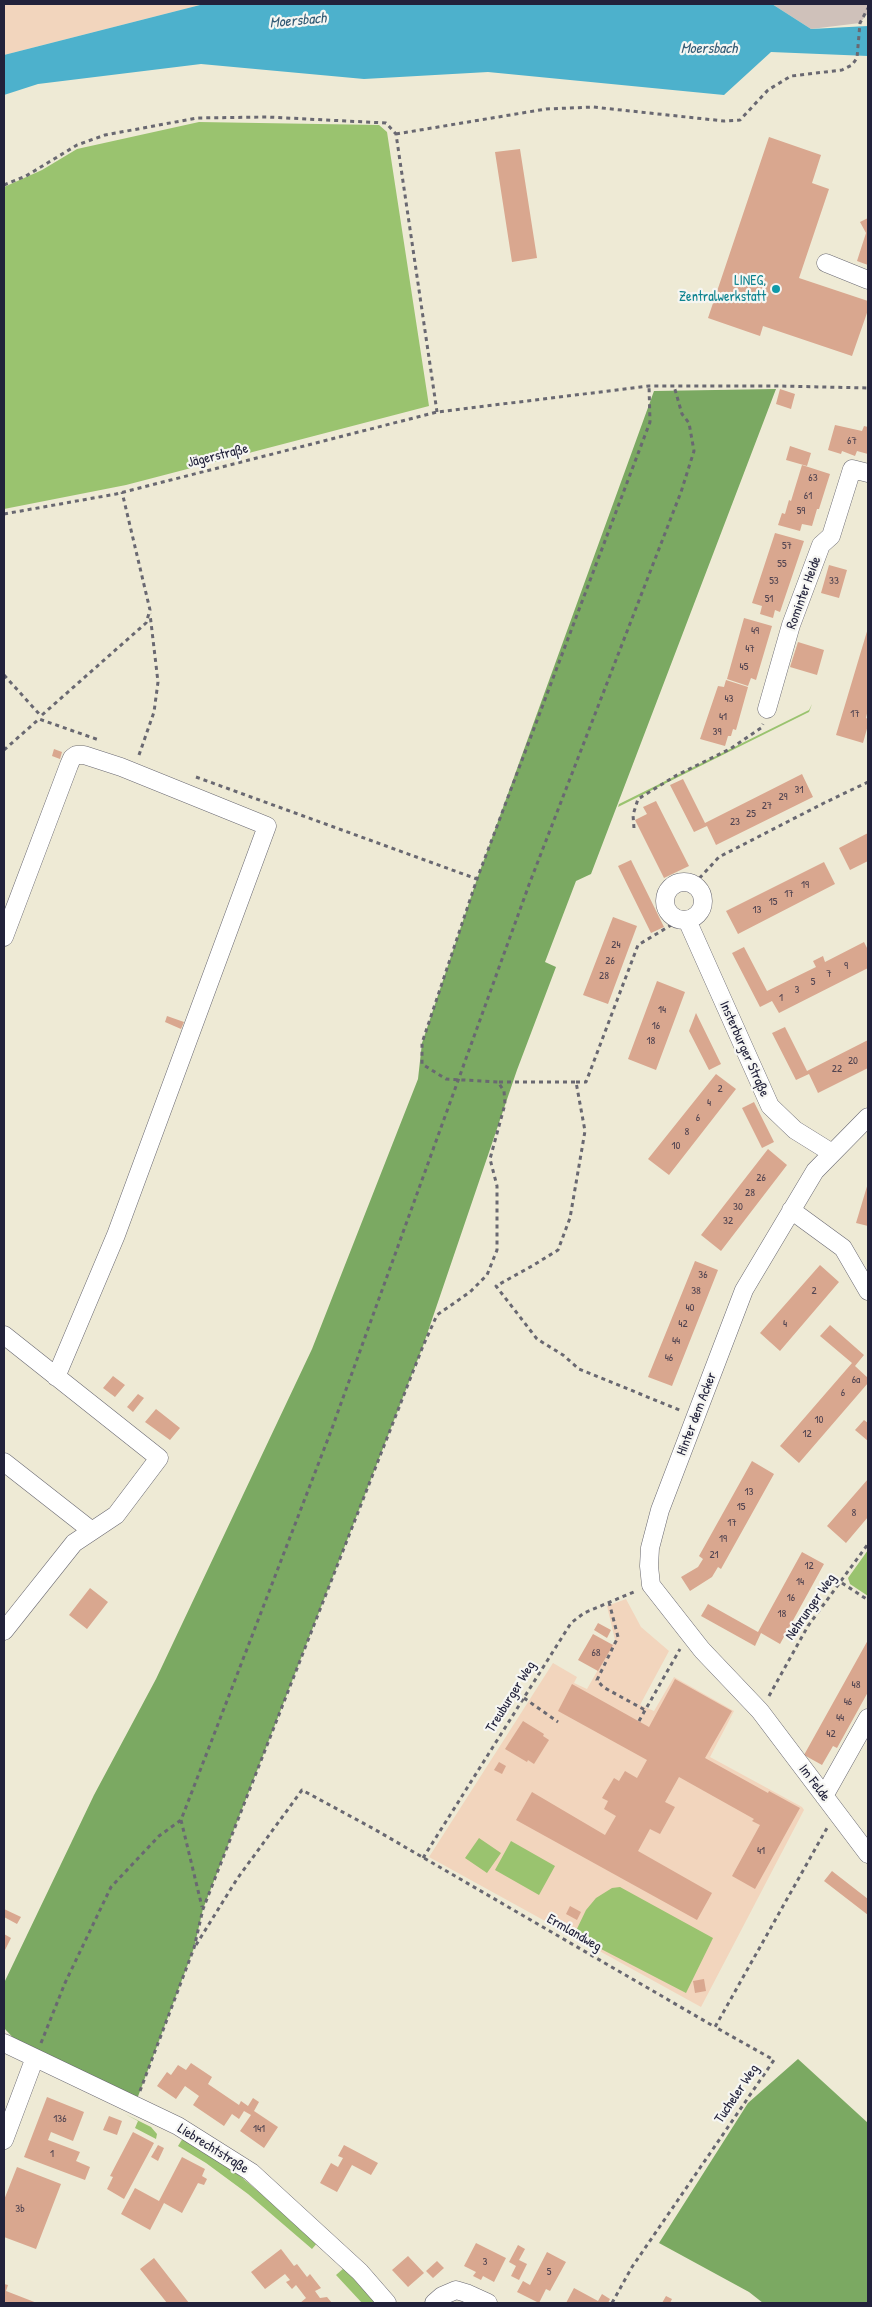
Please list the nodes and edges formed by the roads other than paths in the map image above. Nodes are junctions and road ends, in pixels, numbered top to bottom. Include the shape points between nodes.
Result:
1 (826, 263) dead end
2 (868, 280) edge
3 (868, 473) edge
4 (767, 709) road end
5 (682, 920) junction
6 (4, 937) edge
7 (868, 1118) edge
8 (832, 1153) junction
9 (792, 1210) junction
10 (861, 1264) edge
11 (868, 1291) edge
12 (4, 1335) edge
13 (56, 1376) junction
14 (4, 1462) edge
15 (92, 1531) junction
16 (4, 1631) edge
17 (760, 1711) joint
18 (868, 1718) edge
19 (824, 1796) junction
20 (868, 1854) edge
21 (4, 2043) edge
22 (34, 2060) junction
23 (4, 2140) edge
24 (387, 2303) edge
25 (434, 2303) edge
26 (488, 2303) edge

1 - 2 street
3 - 4 street, Rominter Heide via 852,468 831,536 821,546 791,625
5 - 5 street, Insterburger Straße via 698,914 703,901 694,884 682,881 666,891 664,897 665,908
5 - 8 street, Insterburger Straße via 770,1106 796,1130
6 - 13 street via 69,765 76,755 121,767 267,826 116,1235
7 - 8 street, Hinter dem Acker
8 - 9 street, Hinter dem Acker via 815,1171
9 - 10 street
9 - 17 street, Hinter dem Acker via 744,1290 660,1510 650,1548 650,1585
10 - 11 street
12 - 13 street
13 - 15 street via 159,1458 116,1515
14 - 15 street
15 - 16 street via 74,1543
17 - 19 street, Im Felde
18 - 19 street
19 - 20 street, Im Felde
21 - 22 street, Liebrechtstraße
22 - 23 street
22 - 24 street, Liebrechtstraße via 178,2126 251,2172 360,2272
25 - 26 street via 456,2290

